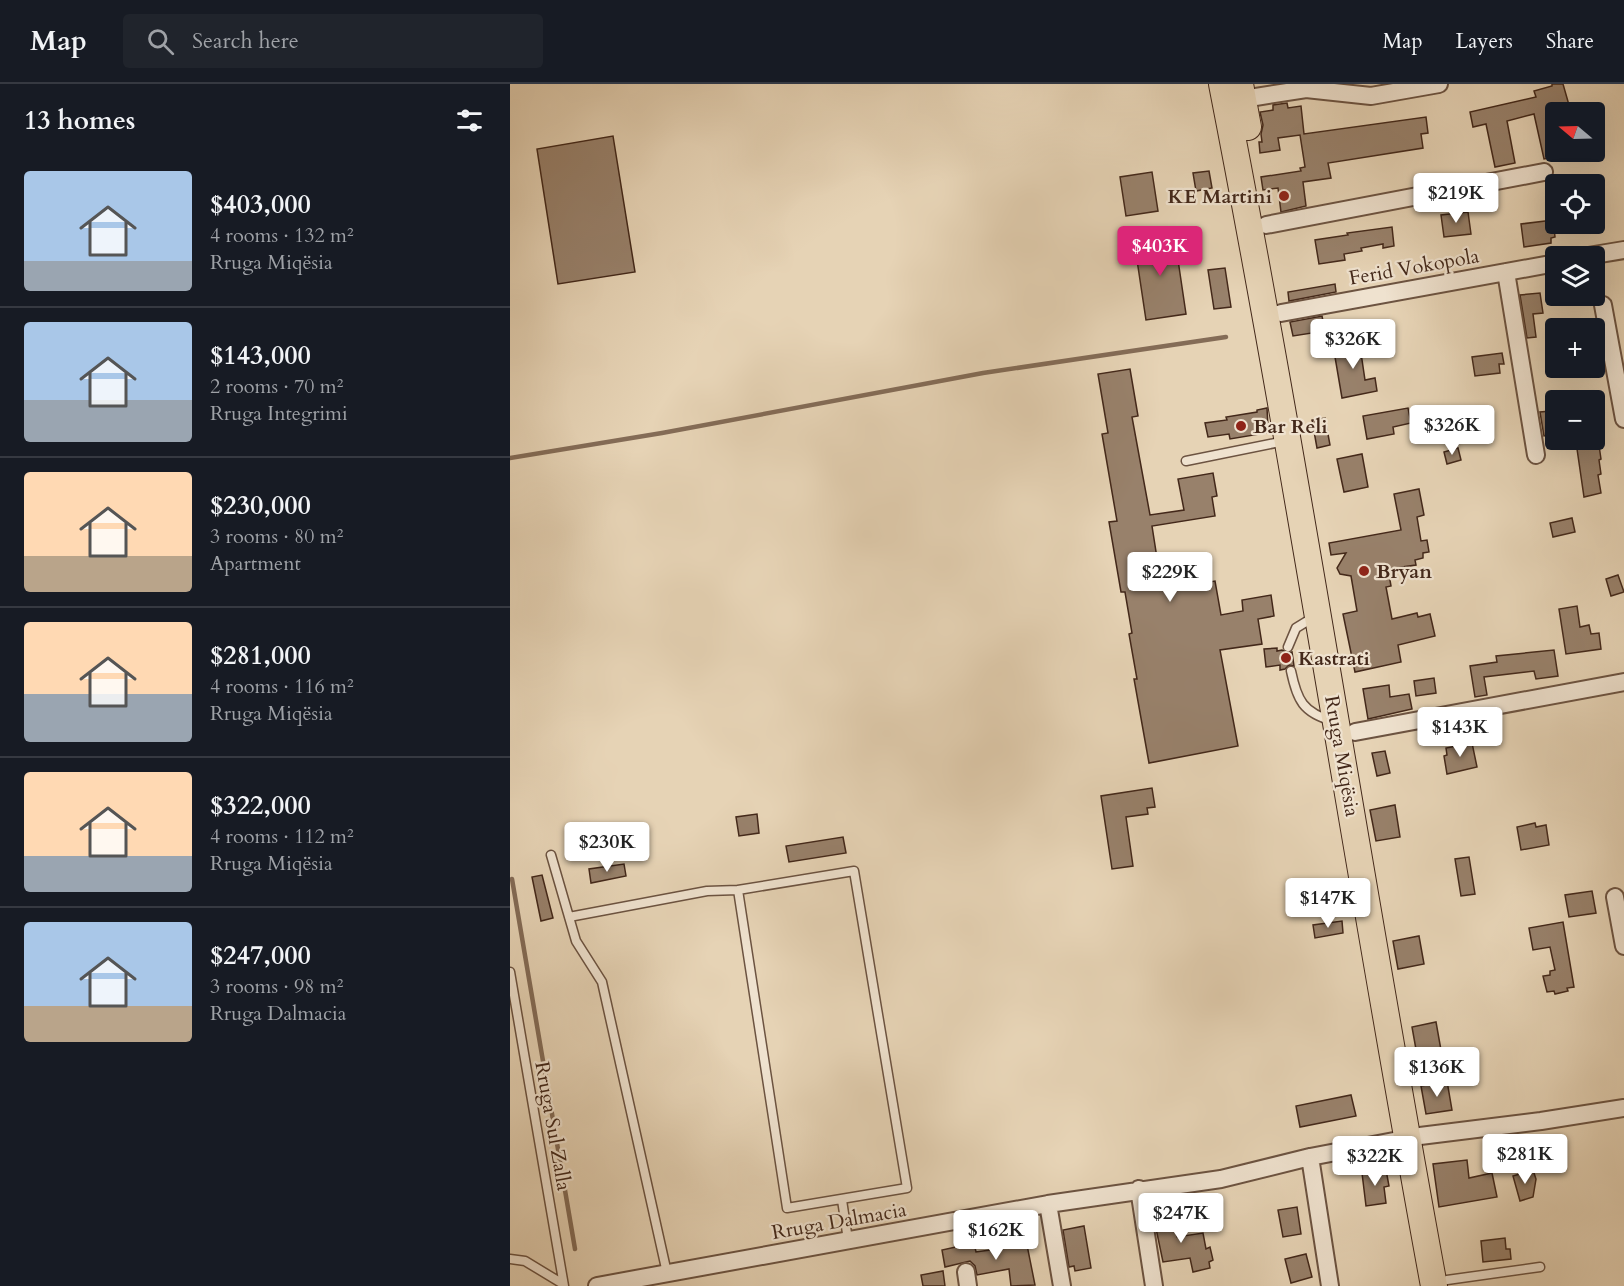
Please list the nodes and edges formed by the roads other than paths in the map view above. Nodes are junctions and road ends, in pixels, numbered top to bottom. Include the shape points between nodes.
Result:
1 (1222, 84) edge
2 (1439, 84) edge
3 (1241, 91) edge
4 (1544, 172) dead end
5 (1266, 225) junction
6 (1624, 250) edge
7 (1605, 253) edge
8 (1545, 265) edge
9 (1506, 272) junction
10 (1603, 306) edge
11 (1281, 313) junction
12 (1624, 419) edge
13 (1288, 440) junction
14 (1536, 455) dead end
15 (1186, 461) dead end
16 (1319, 614) junction
17 (1288, 647) dead end
18 (1291, 671) dead end
19 (1624, 682) edge
20 (1346, 727) junction
21 (551, 855) dead end
22 (738, 890) junction
23 (1615, 897) dead end
24 (569, 917) junction
25 (1624, 946) edge
26 (510, 972) edge
27 (1624, 1108) edge
28 (1414, 1137) junction
29 (1310, 1157) junction
30 (1139, 1189) junction
31 (842, 1200) junction
32 (1048, 1204) junction
33 (848, 1240) junction
34 (510, 1259) edge
35 (1540, 1267) dead end
36 (667, 1273) junction
37 (1443, 1284) edge
38 (563, 1285) edge
39 (597, 1286) edge
40 (1062, 1286) edge
41 (1154, 1286) edge
42 (1330, 1286) edge

1 - 13 main road, Rruga Miqësia
2 - 3 street via 1371,96 1306,89
3 - 5 main road, Rruga Miqësia
4 - 5 street
5 - 11 main road, Rruga Miqësia
6 - 7 street
8 - 9 street, Ferid Vokopola
9 - 11 street, Ferid Vokopola
9 - 14 street
10 - 12 street
11 - 20 main road, Rruga Miqësia
13 - 15 lane
13 - 16 main road, Rruga Miqësia
16 - 17 lane via 1296,628
16 - 20 main road, Rruga Miqësia
18 - 20 lane via 1296,692 1307,709
19 - 20 street
20 - 28 main road, Rruga Miqësia
21 - 24 lane
22 - 24 lane via 708,891
22 - 31 lane via 787,1208
22 - 31 lane via 854,871 907,1188
23 - 25 street
24 - 36 lane via 576,941 602,982
26 - 38 lane, Rruga Sul Zalla
27 - 28 street, Rruga Dalmacia
28 - 29 street, Rruga Dalmacia
28 - 37 main road, Rruga Miqësia
29 - 30 street, Rruga Dalmacia via 1221,1179
29 - 42 street
30 - 32 street, Rruga Dalmacia
30 - 41 street
31 - 33 lane
32 - 33 street, Rruga Dalmacia
32 - 40 street
33 - 36 street, Rruga Dalmacia
34 - 38 lane via 525,1261
35 - 37 lane
36 - 39 street, Rruga Dalmacia

